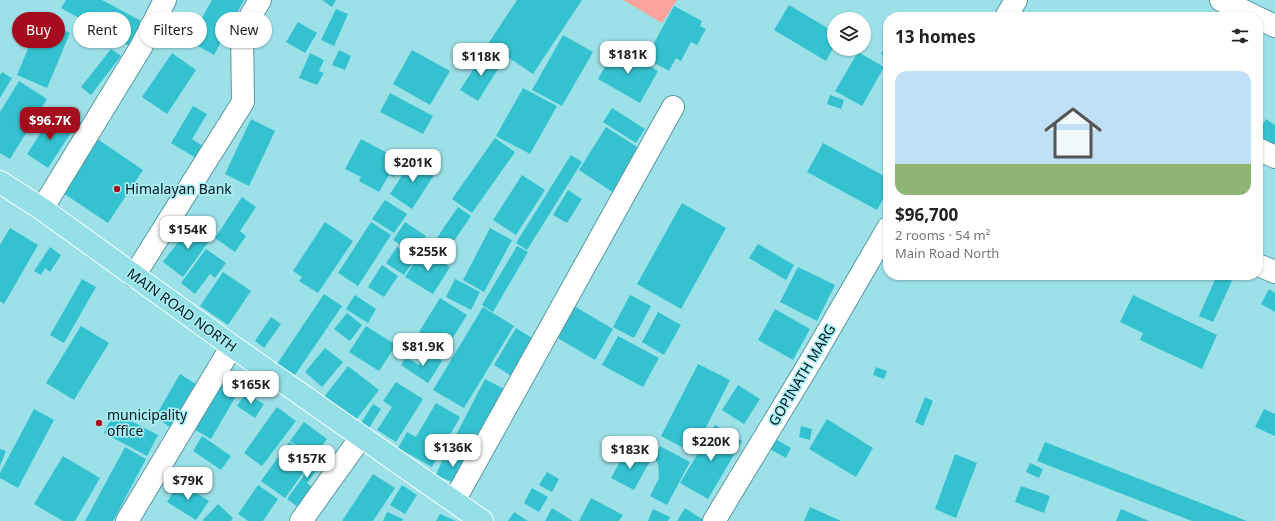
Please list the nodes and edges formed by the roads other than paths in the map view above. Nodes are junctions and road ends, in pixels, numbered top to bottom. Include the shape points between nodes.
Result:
1 (165, 0) edge
2 (260, 0) edge
3 (1016, 0) edge
4 (1221, 0) edge
5 (1009, 12) edge
6 (1254, 12) edge
7 (1263, 18) edge
8 (1275, 26) edge
9 (673, 107) dead end
10 (1263, 152) edge
11 (1275, 158) edge
12 (0, 182) edge
13 (42, 209) junction
14 (883, 237) edge
15 (1263, 267) edge
16 (1275, 272) edge
17 (134, 276) junction
18 (232, 346) junction
19 (361, 437) junction
20 (467, 514) edge
21 (127, 521) edge
22 (301, 521) edge
23 (714, 521) edge

1 - 13 street via 141,47
2 - 17 street via 242,31 243,102
3 - 5 street
4 - 6 street
7 - 8 street
9 - 20 street
10 - 11 street
12 - 13 main road, MAIN ROAD NORTH
13 - 17 main road, MAIN ROAD NORTH
14 - 23 street, GOPINATH MARG
15 - 16 street
17 - 18 main road, MAIN ROAD NORTH
18 - 19 main road, MAIN ROAD NORTH
18 - 21 street
19 - 20 main road, MAIN ROAD NORTH
19 - 22 street

